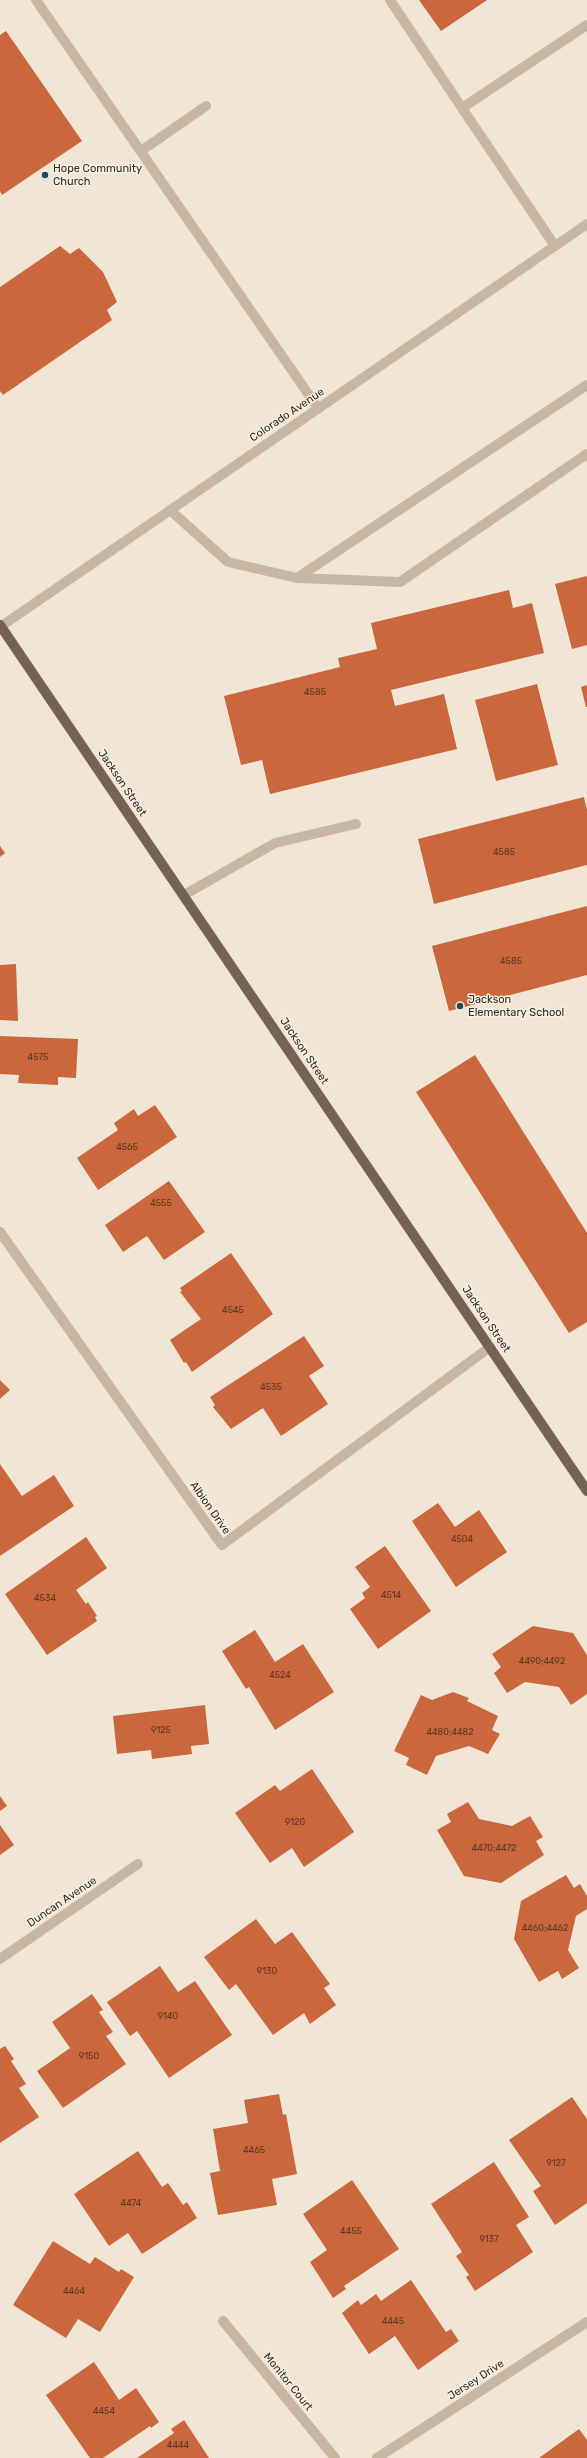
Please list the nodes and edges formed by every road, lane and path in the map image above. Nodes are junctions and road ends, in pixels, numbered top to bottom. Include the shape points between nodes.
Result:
1 (36, 0) edge
2 (390, 0) edge
3 (587, 25) edge
4 (206, 106) dead end
5 (462, 108) junction
6 (141, 152) junction
7 (587, 224) edge
8 (555, 246) junction
9 (587, 385) edge
10 (318, 408) junction
11 (587, 454) edge
12 (170, 510) junction
13 (297, 578) junction
14 (0, 626) edge
15 (356, 824) dead end
16 (184, 895) junction
17 (0, 1232) edge
18 (490, 1346) junction
19 (587, 1491) edge
20 (138, 1864) dead end
21 (0, 1959) edge
22 (223, 2321) dead end
23 (587, 2322) edge
24 (336, 2458) edge
25 (377, 2458) edge

1 - 6 street
2 - 5 street
3 - 5 street
4 - 6 street
5 - 8 street
6 - 10 street
7 - 8 street, Colorado Avenue
8 - 10 street, Colorado Avenue
9 - 13 street
10 - 12 street, Colorado Avenue
11 - 13 street via 400,582
12 - 13 street via 228,562
12 - 14 street, Colorado Avenue
14 - 16 main road, Jackson Street
15 - 16 street via 275,843
16 - 18 main road, Jackson Street
17 - 18 street, Albion Drive via 222,1545
18 - 19 main road, Jackson Street
20 - 21 street, Duncan Avenue
22 - 24 street, Monitor Court
23 - 25 street, Jersey Drive

